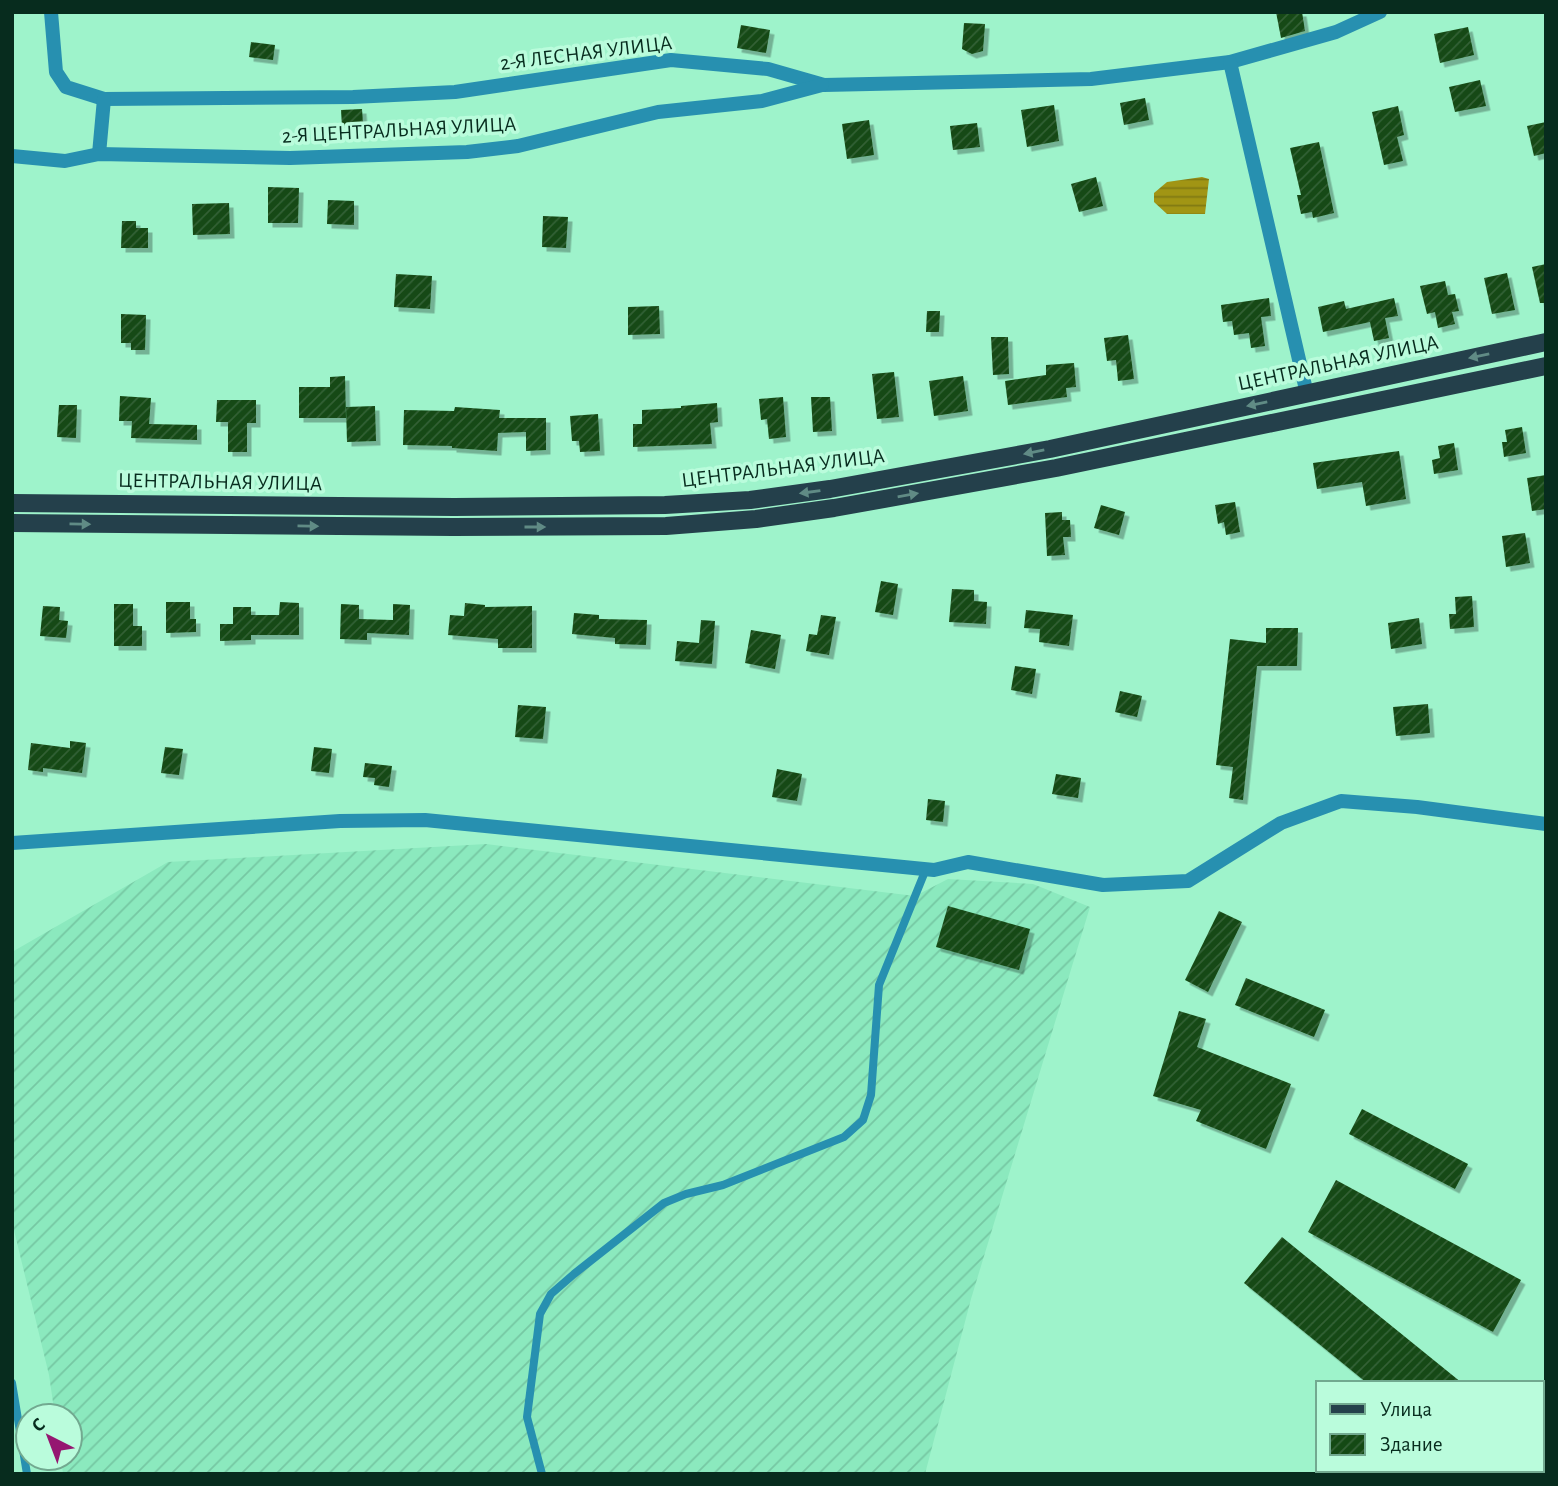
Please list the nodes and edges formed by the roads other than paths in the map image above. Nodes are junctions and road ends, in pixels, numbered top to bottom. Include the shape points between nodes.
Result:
1 (51, 12) edge
2 (1380, 12) edge
3 (1230, 62) junction
4 (824, 85) junction
5 (104, 99) junction
6 (99, 154) junction
7 (12, 156) edge
8 (1546, 342) edge
9 (1546, 366) edge
10 (1307, 394) junction
11 (12, 503) edge
12 (12, 523) edge
13 (1546, 824) edge
14 (12, 843) edge
15 (926, 869) junction
16 (12, 1383) edge
17 (27, 1474) edge
18 (542, 1474) edge

1 - 5 street, 2-Я ЛЕСНАЯ УЛИЦА via 56,72 66,87
2 - 3 street, 2-Я ЛЕСНАЯ УЛИЦА via 1336,32
3 - 4 street, 2-Я ЛЕСНАЯ УЛИЦА via 1091,79
3 - 10 street
4 - 5 street, 2-Я ЛЕСНАЯ УЛИЦА via 768,69 671,60 455,92
4 - 6 street, 2-Я ЦЕНТРАЛЬНАЯ УЛИЦА via 762,101 658,112 518,146 467,152 290,158
5 - 6 street
6 - 7 street, 2-Я ЦЕНТРАЛЬНАЯ УЛИЦА via 65,160
8 -> 10 main road, ЦЕНТРАЛЬНАЯ УЛИЦА
12 -> 9 main road, ЦЕНТРАЛЬНАЯ УЛИЦА via 586,527 756,519 1043,470
10 -> 11 main road, ЦЕНТРАЛЬНАЯ УЛИЦА via 1050,449 750,500 468,507
13 - 15 street via 1340,801 1281,823 1188,881 1103,885 968,862
14 - 15 street via 340,821 425,820
15 - 18 lane via 880,985 871,1095 863,1120 844,1137 664,1203 551,1294 540,1314 527,1417
16 - 17 lane

